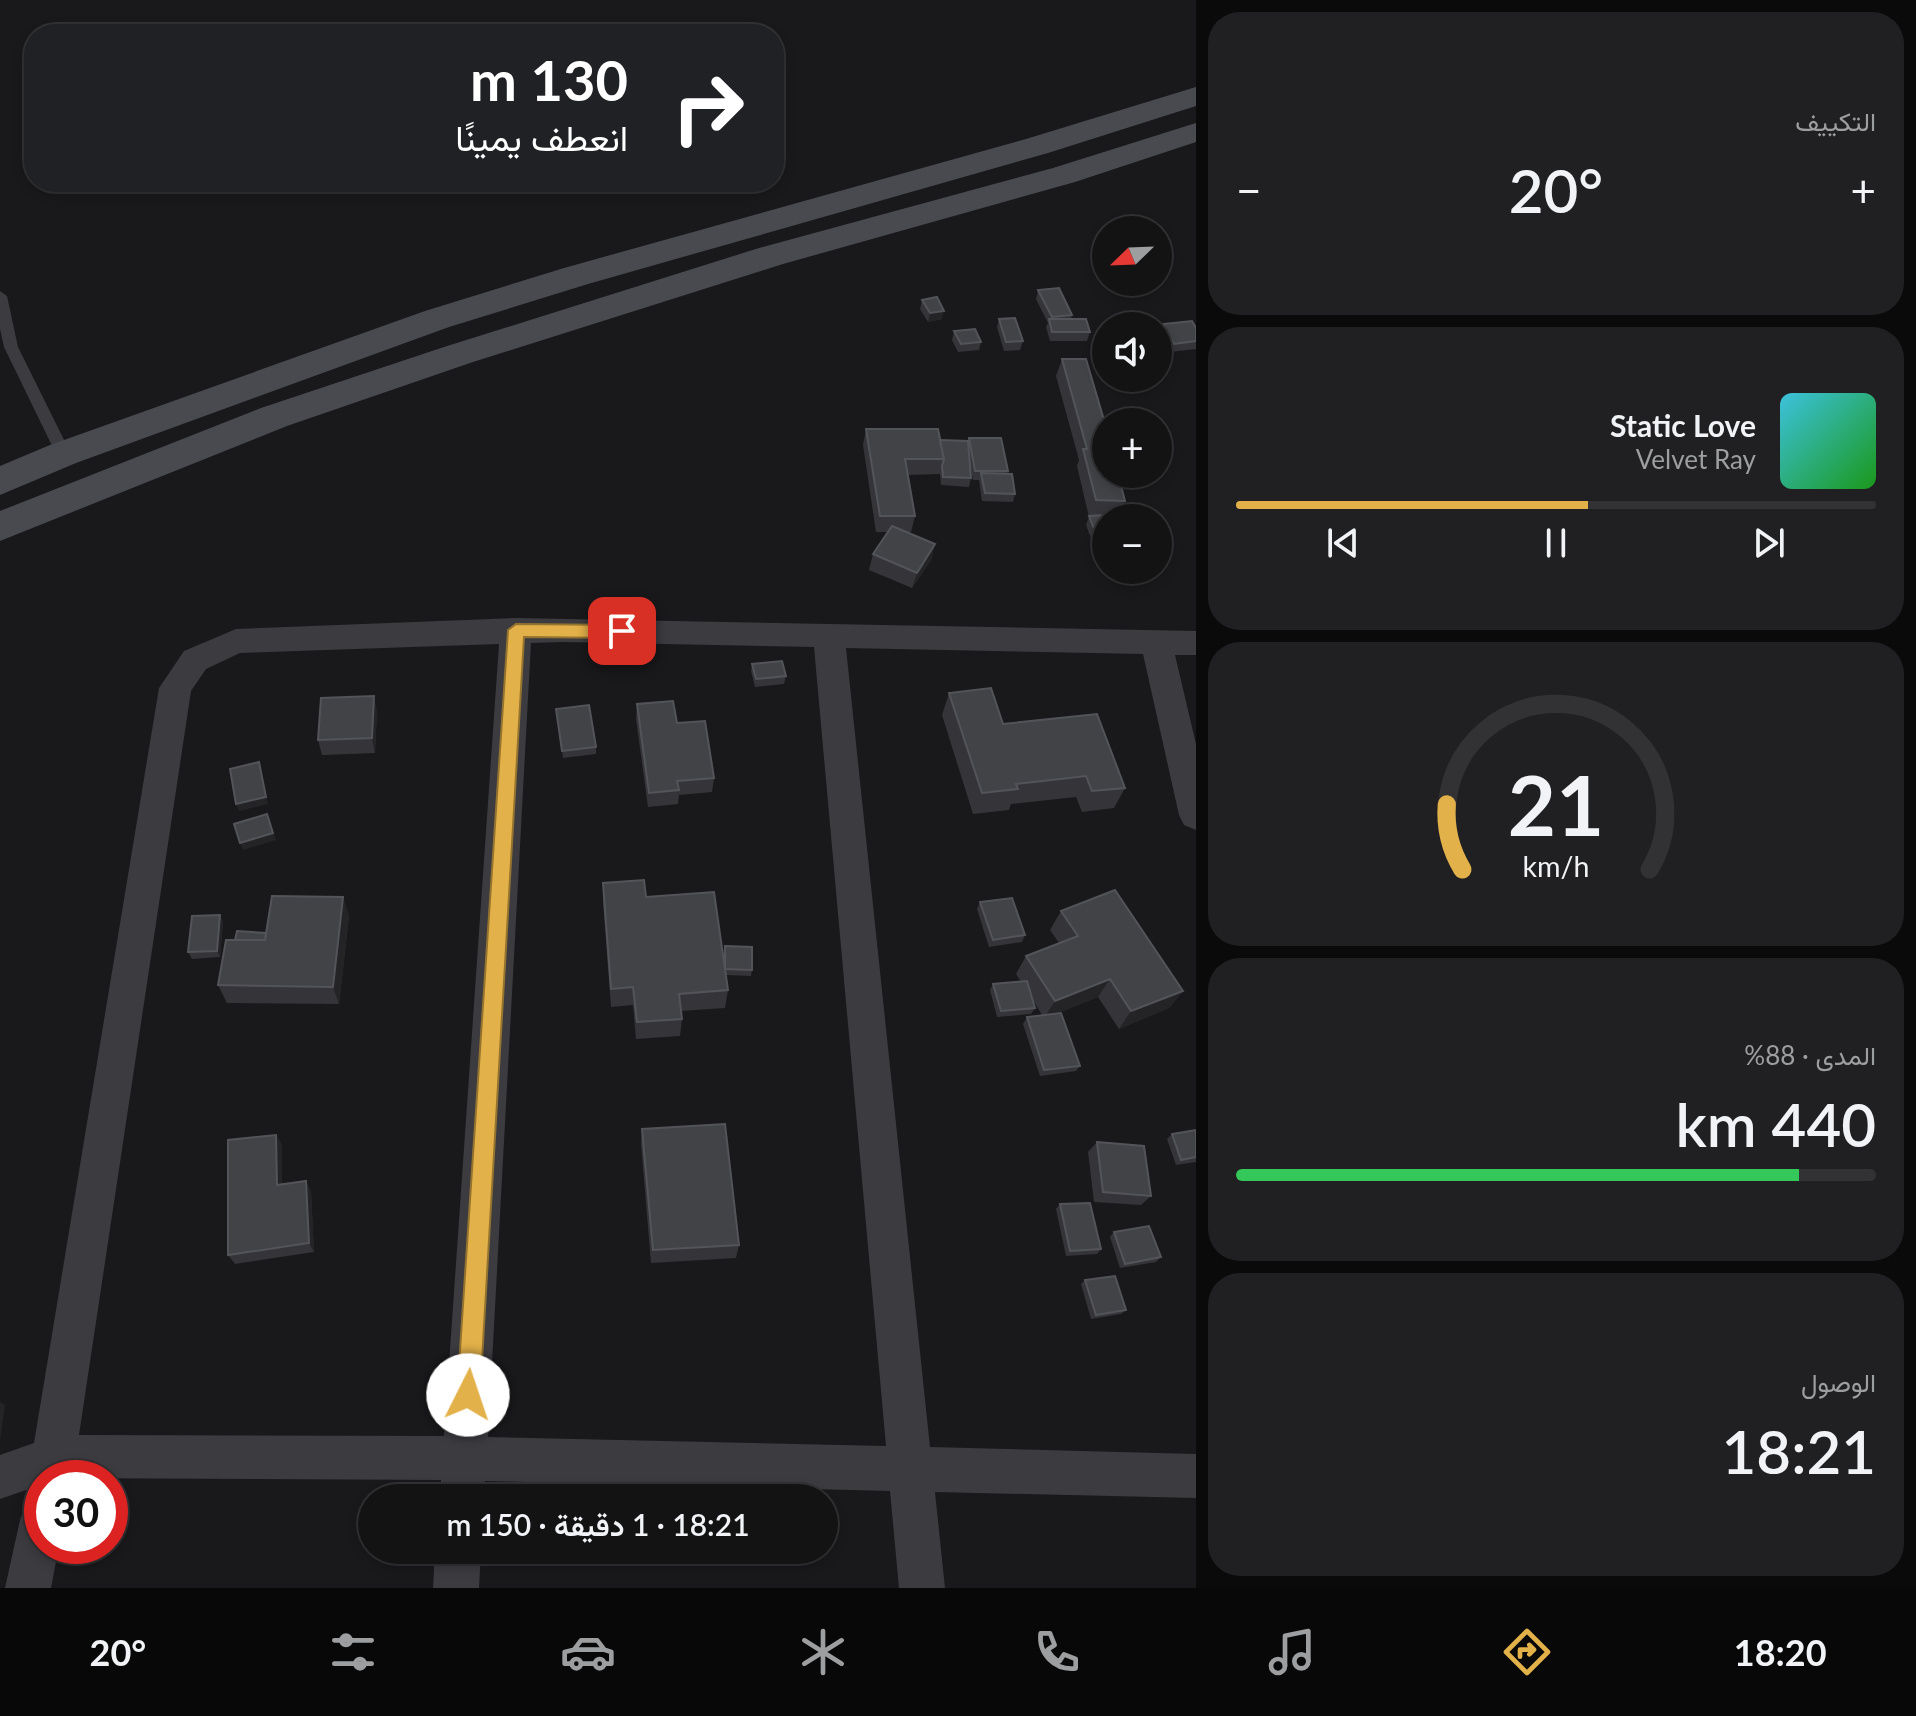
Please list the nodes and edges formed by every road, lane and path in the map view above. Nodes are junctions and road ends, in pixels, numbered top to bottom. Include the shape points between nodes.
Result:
1 (1196, 96) edge
2 (1196, 132) edge
3 (0, 296) edge
4 (63, 454) junction
5 (0, 481) edge
6 (0, 527) edge
7 (516, 630) junction
8 (829, 635) junction
9 (1156, 643) junction
10 (1196, 643) edge
11 (1196, 815) edge
12 (53, 1460) edge
13 (128, 1470) edge
14 (912, 1470) junction
15 (24, 1473) edge
16 (1196, 1476) edge
17 (0, 1477) edge
18 (463, 1478) edge
19 (33, 1564) edge
20 (457, 1564) edge
21 (28, 1588) edge
22 (456, 1588) edge
23 (922, 1588) edge

1 - 4 main road via 437,319
2 - 6 main road via 1064,175 771,256 457,355 274,417
3 - 4 lane via 11,347
4 - 5 main road
7 - 8 street
7 - 12 street via 236,641 195,660 175,688
7 - 18 street
8 - 9 street
8 - 14 street
9 - 10 street
9 - 11 street
13 - 18 street
14 - 16 street
14 - 18 street
14 - 23 street
15 - 17 street
19 - 21 street
20 - 22 street

